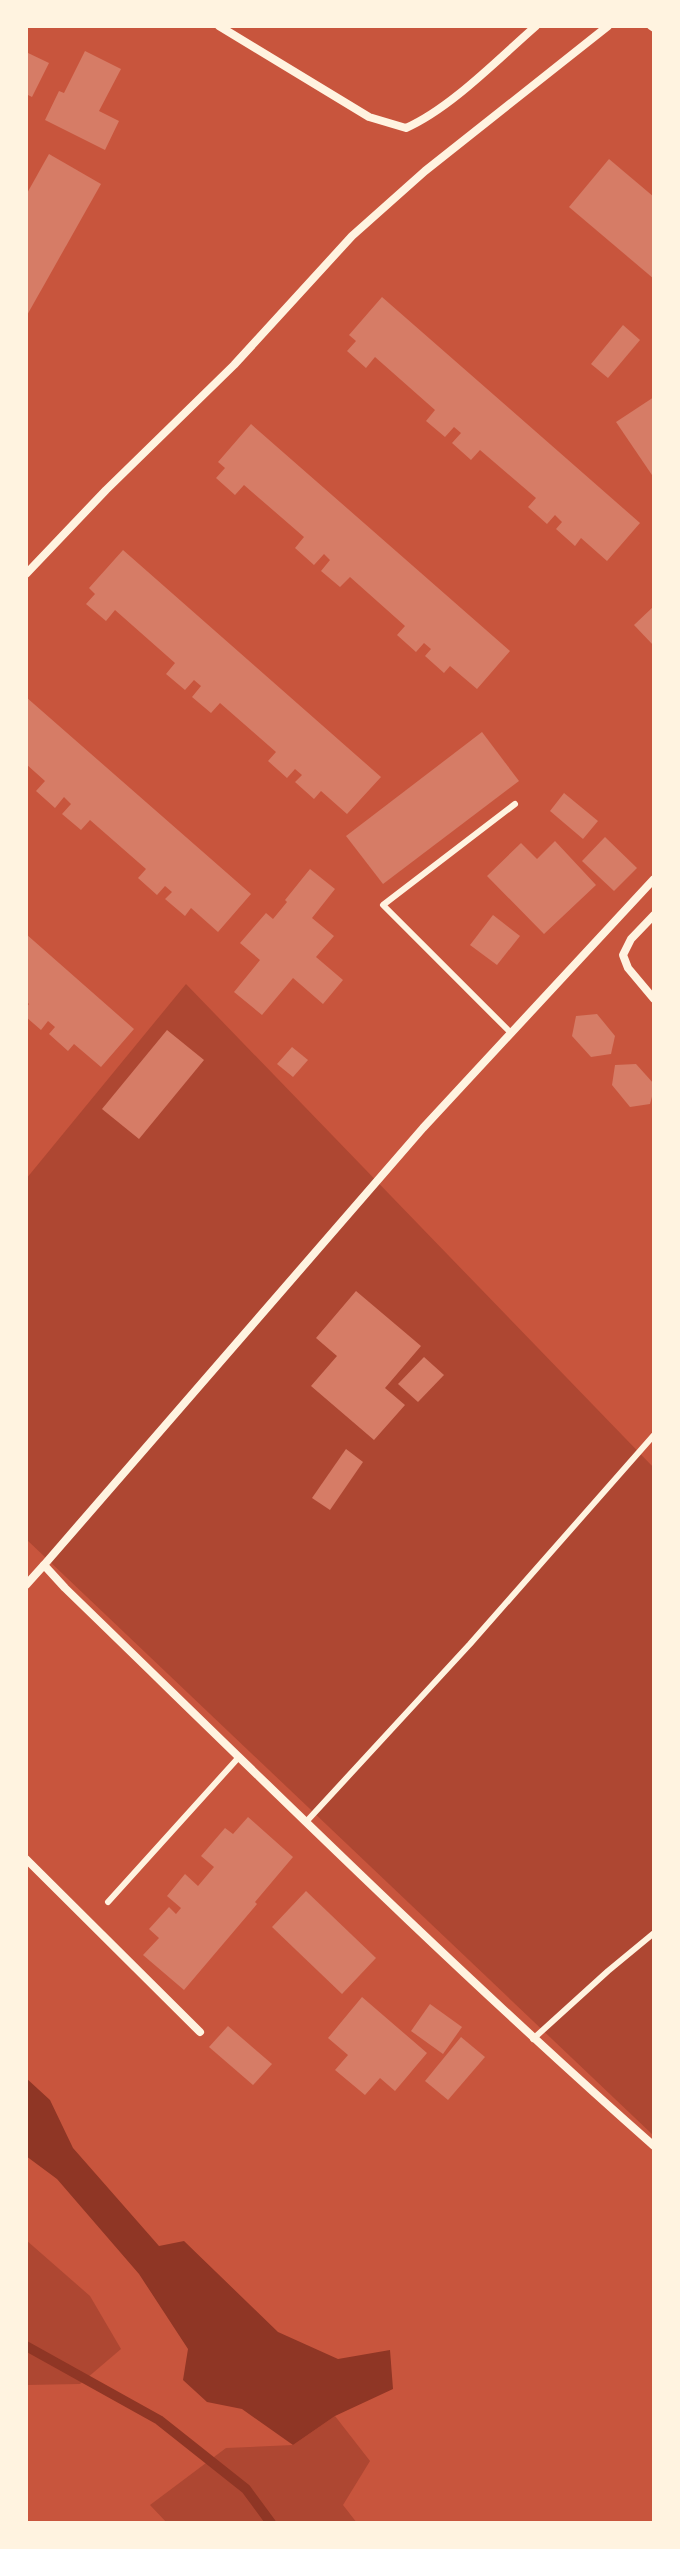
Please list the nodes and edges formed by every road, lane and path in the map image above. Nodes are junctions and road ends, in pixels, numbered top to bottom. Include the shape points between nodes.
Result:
1 (219, 26) edge
2 (536, 26) edge
3 (608, 26) edge
4 (26, 574) edge
5 (515, 804) dead end
6 (654, 879) edge
7 (654, 915) edge
8 (654, 999) edge
9 (510, 1032) junction
10 (654, 1435) edge
11 (44, 1565) junction
12 (26, 1585) edge
13 (239, 1757) junction
14 (306, 1822) junction
15 (26, 1859) edge
16 (108, 1902) dead end
17 (654, 1933) edge
18 (200, 2032) dead end
19 (533, 2039) junction
20 (654, 2146) edge

1 - 2 street via 369,117 406,128 445,104
3 - 4 street via 352,236 234,365
5 - 9 lane via 383,905
6 - 9 street
7 - 8 street via 623,955
9 - 11 street
10 - 14 lane
11 - 12 street
11 - 13 street
13 - 14 street
13 - 16 lane
14 - 19 street
15 - 18 street
17 - 19 lane
19 - 20 street

